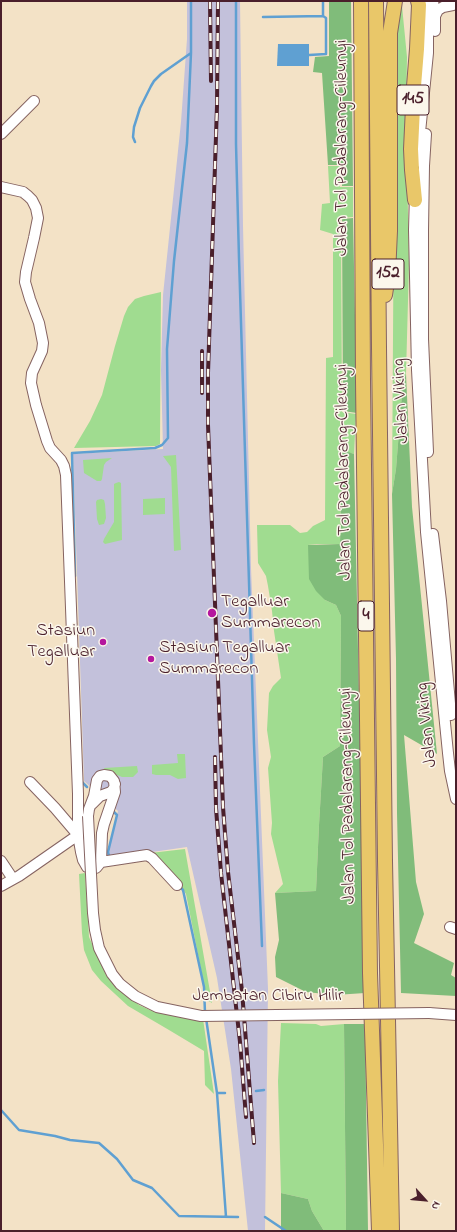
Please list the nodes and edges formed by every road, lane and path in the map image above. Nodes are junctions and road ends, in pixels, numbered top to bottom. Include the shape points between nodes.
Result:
1 (361, 1) edge
2 (376, 1) edge
3 (395, 1) edge
4 (418, 1) edge
5 (426, 1) edge
6 (434, 1) edge
7 (452, 4) edge
8 (435, 16) junction
9 (34, 101) dead end
10 (1, 134) edge
11 (1, 187) edge
12 (390, 199) joint
13 (415, 200) junction
14 (363, 348) junction
15 (379, 348) junction
16 (456, 765) edge
17 (30, 782) dead end
18 (96, 785) junction
19 (109, 798) junction
20 (456, 799) edge
21 (88, 813) junction
22 (78, 835) junction
23 (1, 861) edge
24 (101, 862) junction
25 (12, 879) junction
26 (177, 885) dead end
27 (1, 886) edge
28 (456, 1015) edge
29 (379, 1231) edge
30 (392, 1231) edge

1 - 14 highway, Jalan Tol Padalarang–Cileunyi / 4
2 - 15 highway, Jalan Tol Padalarang–Cileunyi / 4
3 - 12 highway, 145 via 390,33
4 - 13 highway, 145 via 411,149
5 - 13 street, Jalan Viking via 428,43
6 - 8 street, Jalan Viking
7 - 8 street via 438,10
8 - 16 street, Jalan Viking via 424,166 424,339 434,539
9 - 10 street
11 - 22 street via 23,192 28,196 36,208 38,218 25,282 44,343 32,373 31,383 47,441 61,460 66,475
12 - 15 highway, 152 via 388,275
13 - 20 street, Jalan Viking via 417,370 426,532 448,753
14 - 15 highway
14 - 29 highway, Jalan Tol Padalarang–Cileunyi / 4 via 371,997
15 - 30 highway, Jalan Tol Padalarang–Cileunyi / 4
17 - 22 street
18 - 19 street via 98,790
18 - 19 street via 100,776 107,775 112,778 115,784
18 - 21 street
19 - 21 street via 100,796
19 - 24 street via 103,828
21 - 28 street, Jembatan Cibiru Hilir, bridge via 93,913 99,948 112,974 135,996 157,1006 201,1016
22 - 24 street via 87,867 96,868
22 - 25 street
23 - 25 street
24 - 26 street via 147,855
25 - 27 street

